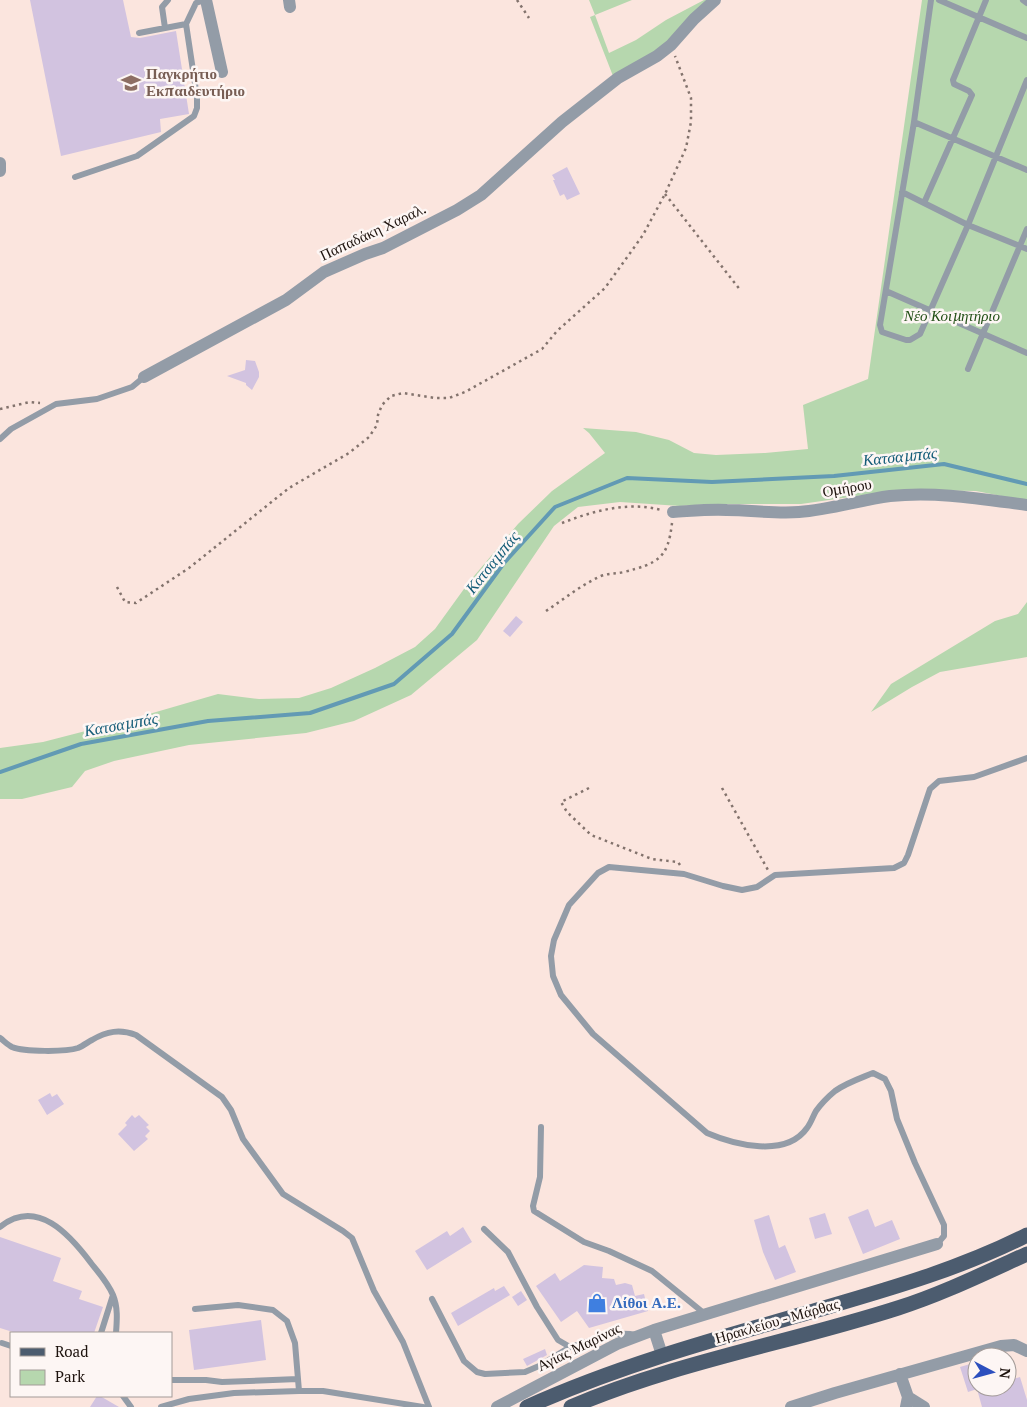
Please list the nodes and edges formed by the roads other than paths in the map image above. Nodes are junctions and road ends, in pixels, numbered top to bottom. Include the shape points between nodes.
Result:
1 (168, 0) edge
2 (716, 0) edge
3 (931, 0) edge
4 (939, 0) edge
5 (986, 0) edge
6 (1023, 0) edge
7 (200, 1) edge
8 (1027, 3) edge
9 (979, 17) junction
10 (186, 24) junction
11 (165, 28) junction
12 (139, 33) dead end
13 (1027, 38) edge
14 (222, 72) dead end
15 (1027, 80) edge
16 (914, 122) junction
17 (953, 138) junction
18 (995, 156) junction
19 (0, 163) edge
20 (1027, 170) edge
21 (0, 171) edge
22 (75, 177) dead end
23 (902, 192) junction
24 (924, 203) junction
25 (968, 225) junction
26 (1027, 229) edge
27 (1020, 246) junction
28 (1027, 249) edge
29 (886, 291) junction
30 (930, 311) junction
31 (982, 334) junction
32 (1027, 353) edge
33 (968, 368) dead end
34 (144, 377) joint
35 (0, 439) edge
36 (1027, 505) edge
37 (673, 512) road end
38 (1027, 758) edge
39 (0, 1038) edge
40 (541, 1127) dead end
41 (0, 1228) edge
42 (484, 1229) dead end
43 (1027, 1235) edge
44 (937, 1244) joint
45 (1027, 1254) edge
46 (113, 1295) junction
47 (432, 1298) dead end
48 (195, 1309) dead end
49 (704, 1314) junction
50 (654, 1330) junction
51 (101, 1332) edge
52 (116, 1332) edge
53 (640, 1335) junction
54 (2, 1343) dead end
55 (10, 1346) edge
56 (570, 1348) junction
57 (1027, 1351) edge
58 (662, 1355) junction
59 (900, 1374) junction
60 (298, 1379) junction
61 (172, 1380) edge
62 (299, 1392) junction
63 (124, 1397) edge
64 (168, 1397) dead end
65 (907, 1402) edge
66 (171, 1404) junction
67 (132, 1407) edge
68 (161, 1407) edge
69 (423, 1407) edge
70 (429, 1407) edge
71 (497, 1407) edge
72 (527, 1407) edge
73 (571, 1407) edge
74 (791, 1407) edge
75 (924, 1407) edge

1 - 11 lane via 162,7
2 - 34 street, Παπαδάκη Χαραλ. via 671,45 618,78 562,122 481,195 383,248 324,272 286,300
3 - 16 lane
4 - 9 lane
5 - 9 lane
6 - 8 lane
7 - 10 lane
7 - 14 street
9 - 13 lane
9 - 17 lane via 953,80 954,84 972,95
10 - 11 lane
10 - 22 lane via 197,97 194,116 137,156
11 - 12 lane
15 - 18 lane
16 - 17 lane
16 - 23 lane
17 - 18 lane
17 - 24 lane
18 - 20 lane
18 - 25 lane
19 - 21 street
23 - 24 lane
23 - 29 lane
24 - 25 lane
25 - 27 lane
25 - 30 lane
26 - 27 lane
27 - 28 lane
27 - 31 lane
29 - 30 lane
29 - 30 lane via 880,325 882,332 910,340 920,334
30 - 31 lane
31 - 32 lane
31 - 33 lane
34 - 35 lane via 132,387 97,399 56,404 11,429
36 - 37 street, Ομήρου via 968,496 890,496 797,512
38 - 44 lane via 974,777 939,781 930,789 904,863 894,868 775,875 757,887 742,890 684,874 609,867 598,873 569,905 551,956 553,976 561,995 593,1034 707,1133 736,1143 781,1145 807,1129 817,1110 836,1091 873,1073 885,1079 897,1119 944,1225 944,1236
39 - 70 lane via 11,1047 29,1051 66,1050 78,1048 111,1031 127,1032 136,1035 222,1098 231,1110 243,1139 283,1194 352,1238 374,1292 403,1342
40 - 49 lane via 540,1177 534,1211 584,1242 652,1271
41 - 46 lane via 14,1218 25,1216 57,1226 73,1240
42 - 56 lane via 508,1252 558,1340
43 - 58 main road, Ηρακλείου - Μάρθας via 992,1253 902,1285
44 - 49 street, Αγίας Μαρίνας
45 - 73 main road, Ηρακλείου - Μάρθας via 899,1308 643,1380
46 - 51 lane
46 - 52 lane via 117,1311
47 - 56 lane via 464,1361 477,1372 525,1372
48 - 60 lane via 238,1305 273,1310 287,1321 295,1344
49 - 50 street, Αγίας Μαρίνας
50 - 53 street, Αγίας Μαρίνας
50 - 58 street
53 - 56 lane via 612,1334
53 - 71 street, Αγίας Μαρίνας
54 - 55 lane
57 - 59 street via 1014,1345 1001,1346
58 - 72 main road, Ηρακλείου - Μάρθας
59 - 65 street
59 - 74 street
60 - 61 lane
60 - 62 lane
62 - 66 lane via 234,1393
62 - 69 lane via 323,1392
63 - 67 lane
64 - 66 lane
65 - 75 street
66 - 68 lane

